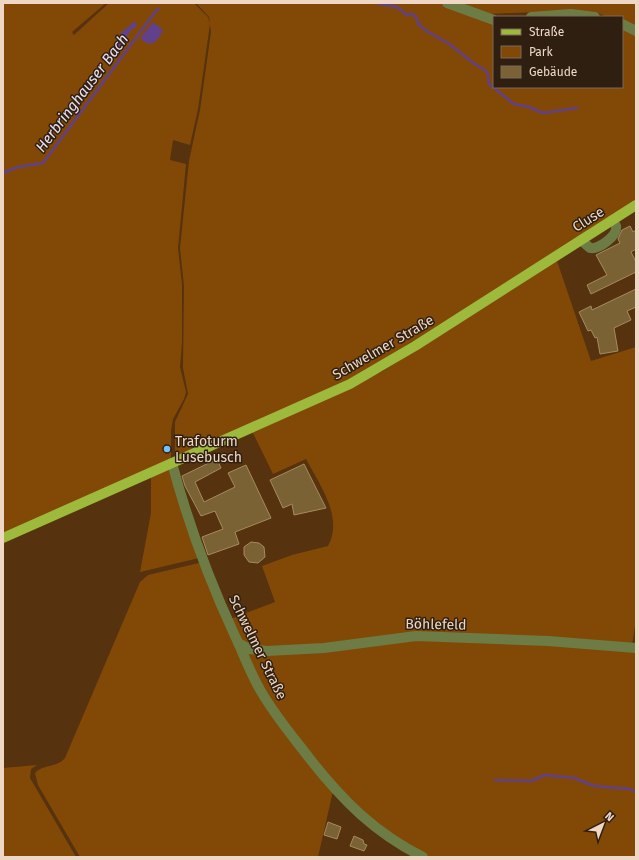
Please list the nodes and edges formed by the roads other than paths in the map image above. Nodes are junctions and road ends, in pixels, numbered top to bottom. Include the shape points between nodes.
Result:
1 (447, 3) edge
2 (544, 16) edge
3 (587, 16) edge
4 (493, 20) edge
5 (623, 24) edge
6 (636, 31) edge
7 (636, 205) edge
8 (612, 220) junction
9 (581, 240) junction
10 (554, 257) joint
11 (172, 463) junction
12 (3, 538) edge
13 (238, 643) junction
14 (636, 648) edge
15 (423, 857) edge

1 - 4 street
2 - 3 street
5 - 6 street
7 - 8 main road, Cluse
8 - 9 main road, Cluse
8 - 9 street via 616,230 609,240 598,247 590,248
9 - 10 main road, Cluse
10 - 11 main road, Schwelmer Straße via 350,384
11 - 12 main road, Schwelmer Straße
11 - 13 street, Schwelmer Straße via 202,560
13 - 14 street, Böhlefeld via 249,649 274,650 324,648 416,636
13 - 15 street, Schwelmer Straße via 270,707 333,788 377,830

